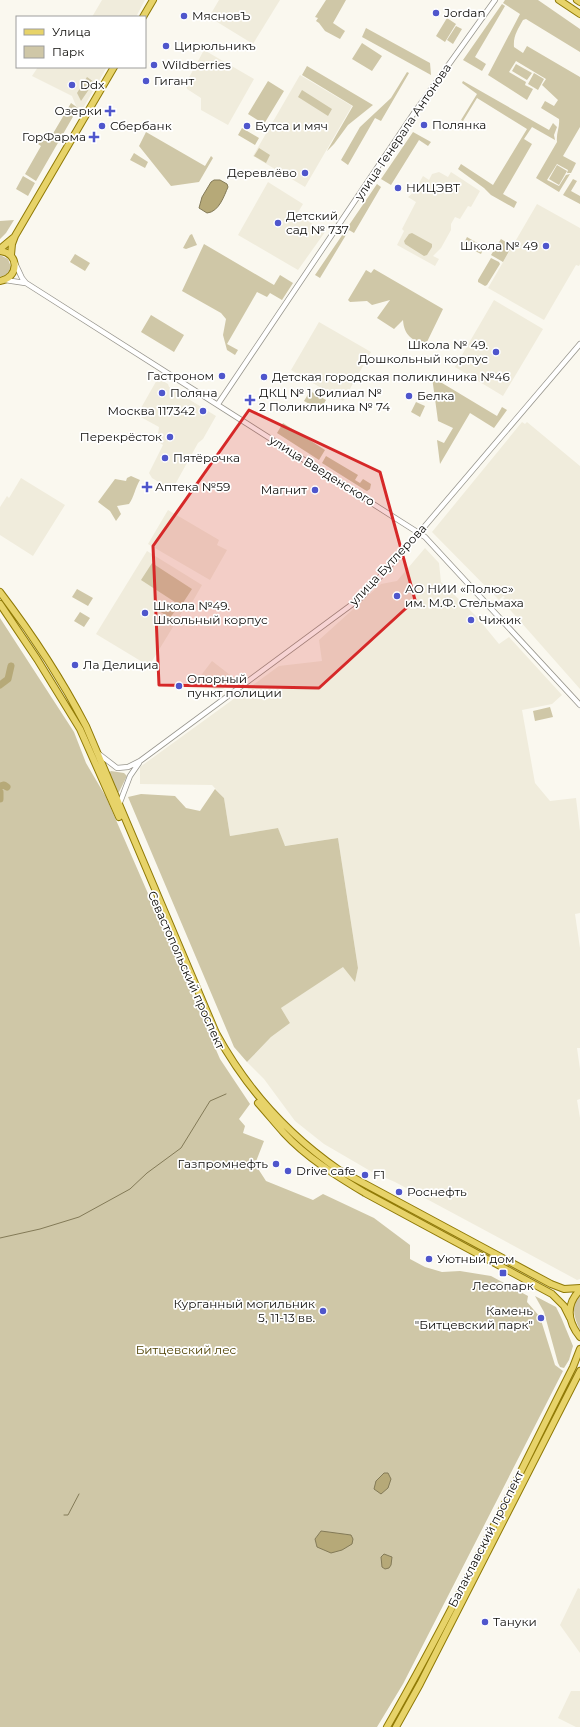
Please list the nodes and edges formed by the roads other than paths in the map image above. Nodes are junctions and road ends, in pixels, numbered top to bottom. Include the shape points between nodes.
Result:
1 (153, 0) edge
2 (495, 0) edge
3 (559, 0) edge
4 (577, 0) edge
5 (580, 2) edge
6 (580, 14) edge
7 (144, 16) edge
8 (113, 68) edge
9 (15, 236) junction
10 (0, 250) edge
11 (11, 255) junction
12 (15, 263) junction
13 (1, 281) edge
14 (26, 283) junction
15 (580, 344) edge
16 (218, 404) junction
17 (419, 533) junction
18 (0, 592) edge
19 (0, 604) edge
20 (57, 677) junction
21 (50, 681) junction
22 (580, 705) edge
23 (97, 751) junction
24 (140, 761) junction
25 (119, 806) junction
26 (580, 1289) edge
27 (570, 1318) junction
28 (580, 1337) edge
29 (580, 1349) edge
30 (580, 1371) edge
31 (414, 1680) junction
32 (420, 1684) junction
33 (388, 1727) edge
34 (396, 1727) edge

1 - 7 main road
2 - 16 street, улица Генерала Антонова via 414,113
3 - 6 main road
4 - 5 main road
8 - 9 main road
9 - 10 main road
9 - 11 main road
10 - 11 main road
11 - 12 main road
12 - 13 main road via 14,272
12 - 14 street, улица Введенского
13 - 14 street, улица Введенского
14 - 16 street, улица Введенского
15 - 17 street, улица Бутлерова
16 - 17 street, улица Введенского
17 - 22 street, улица Введенского
17 - 24 street, улица Бутлерова via 362,597
18 - 20 main road, Севастопольский проспект
19 - 21 main road, Севастопольский проспект
20 - 21 street via 56,682
20 - 23 main road, Севастопольский проспект via 76,707
21 - 27 main road, Севастопольский проспект via 90,750 214,1036 247,1090 285,1134 340,1178 552,1294 564,1306
23 - 24 street, улица Бутлерова via 117,768 128,767
23 - 25 main road, Севастопольский проспект
24 - 25 street, улица Бутлерова via 130,776
25 - 26 main road, Севастопольский проспект via 226,1053 250,1088 279,1120 318,1156 368,1187 551,1284 564,1289
26 - 27 main road via 573,1297
27 - 28 main road, Севастопольский проспект
29 - 31 main road, Балаклавский проспект
30 - 32 main road, Балаклавский проспект
31 - 32 street via 415,1685
31 - 33 main road, Балаклавский проспект
32 - 34 main road, Балаклавский проспект

